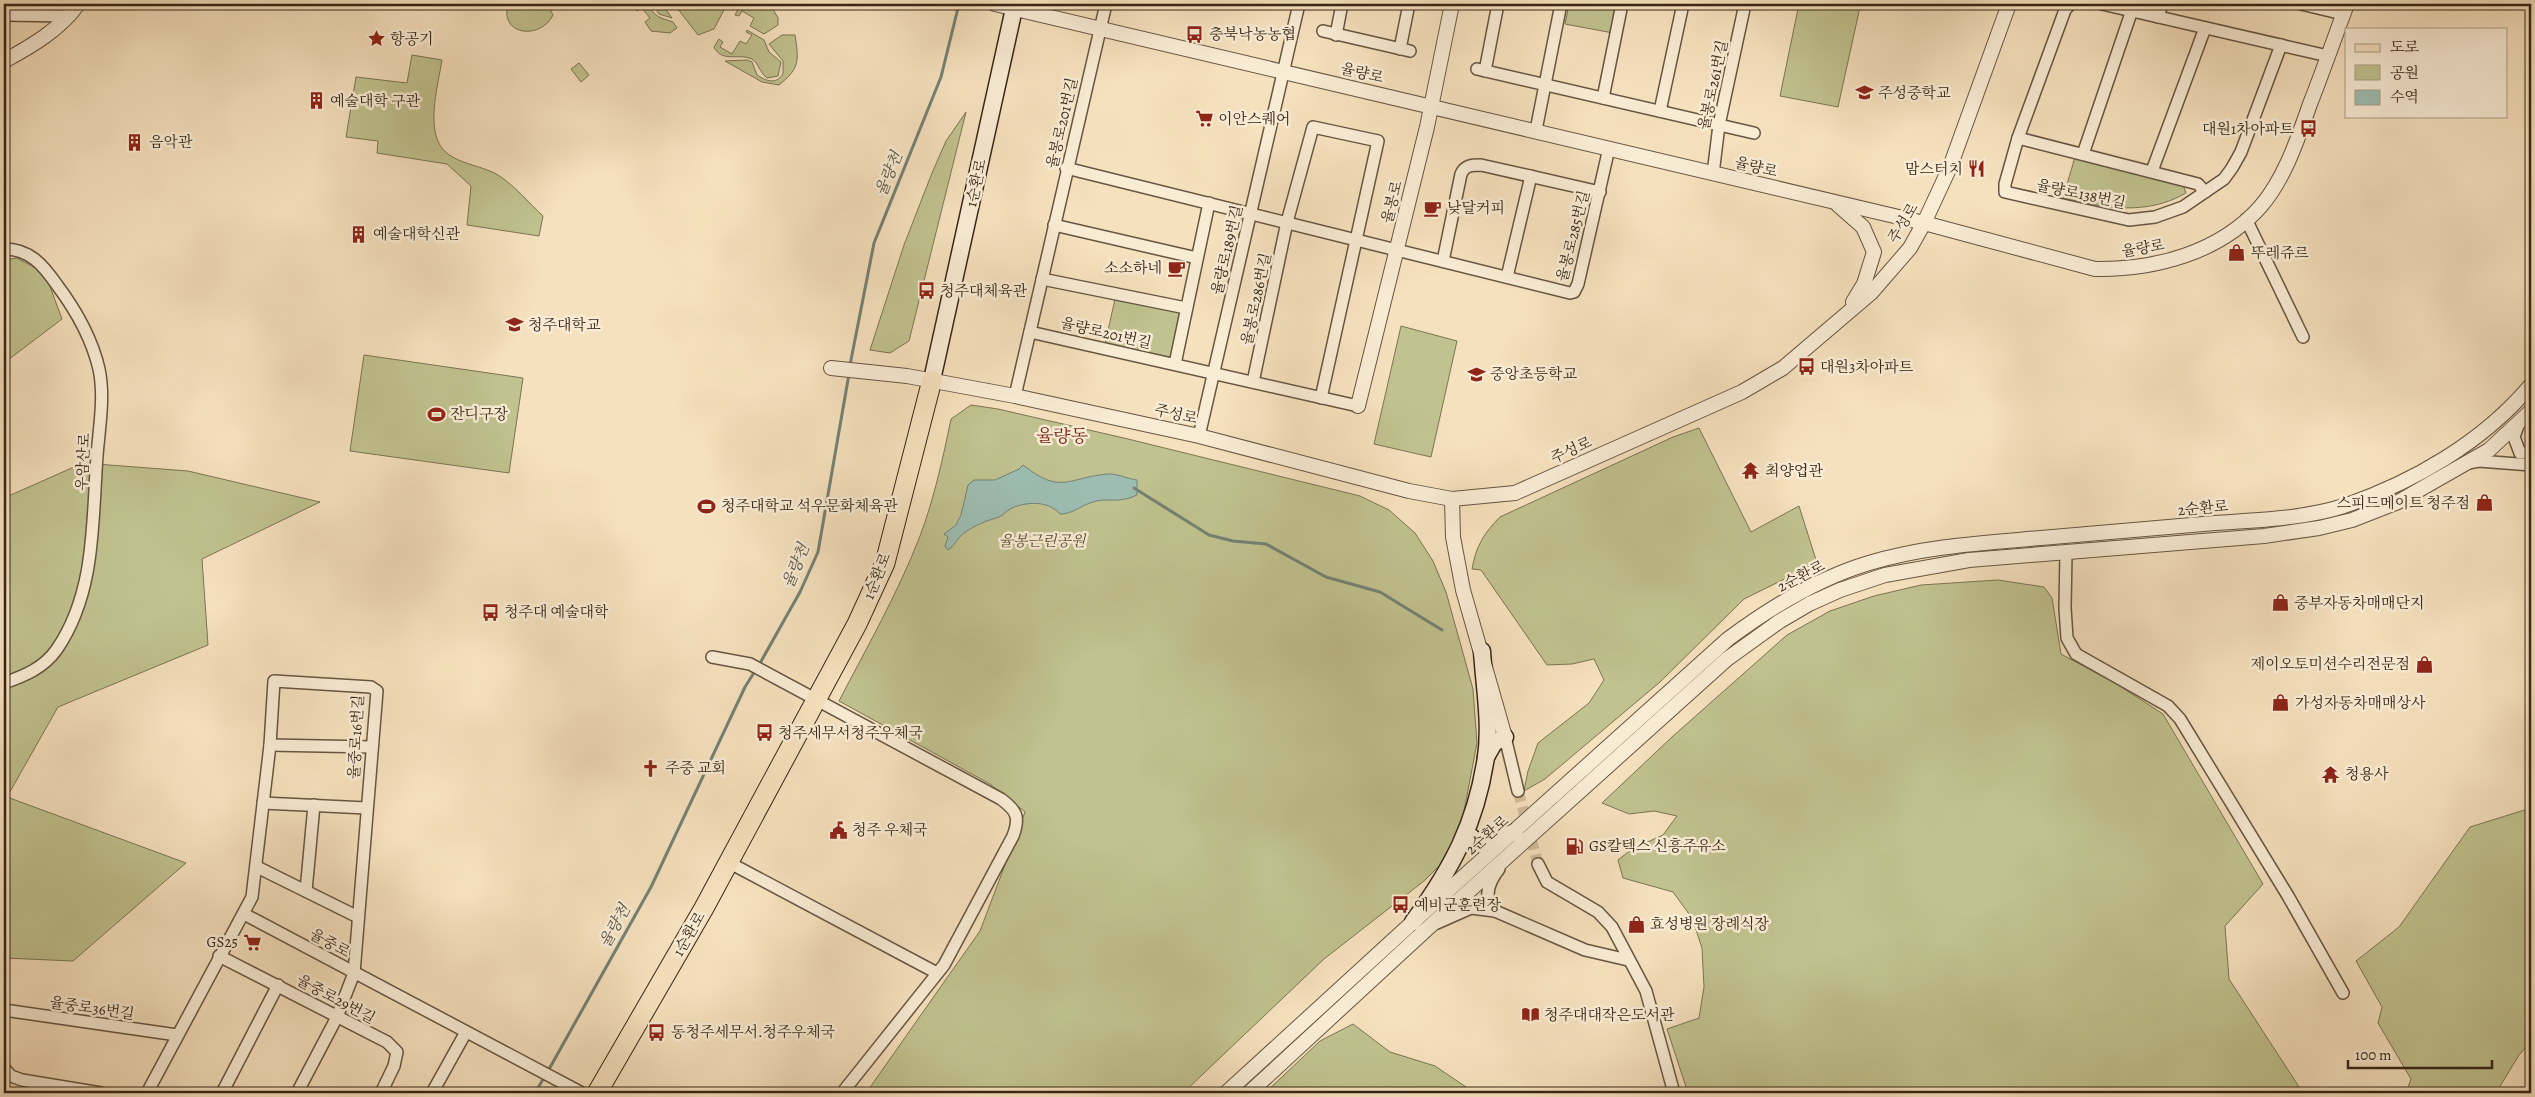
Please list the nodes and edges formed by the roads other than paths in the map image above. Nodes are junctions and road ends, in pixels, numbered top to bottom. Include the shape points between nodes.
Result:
1 (78, 4) edge
2 (995, 4) edge
3 (1106, 4) edge
4 (1299, 4) edge
5 (1342, 4) edge
6 (1409, 4) edge
7 (1452, 4) edge
8 (1498, 4) edge
9 (1561, 4) edge
10 (1622, 4) edge
11 (1683, 4) edge
12 (1746, 4) edge
13 (2009, 4) edge
14 (2070, 4) edge
15 (2102, 4) edge
16 (2162, 4) edge
17 (2301, 4) edge
18 (1015, 6) edge
19 (2345, 9) edge
20 (2132, 10) junction
21 (4, 15) edge
22 (69, 16) junction
23 (2158, 17) junction
24 (1099, 28) junction
25 (2205, 28) junction
26 (1323, 32) dead end
27 (1336, 35) junction
28 (2281, 45) junction
29 (2328, 56) junction
30 (4, 61) edge
31 (1284, 72) junction
32 (1546, 85) junction
33 (1603, 98) junction
34 (1431, 106) junction
35 (1660, 111) junction
36 (1719, 125) junction
37 (1536, 130) junction
38 (1754, 133) dead end
39 (2018, 138) junction
40 (1609, 148) junction
41 (2083, 154) junction
42 (1066, 168) junction
43 (2152, 171) junction
44 (1713, 174) junction
45 (1531, 176) junction
46 (1600, 192) junction
47 (2205, 192) junction
48 (1209, 203) junction
49 (1836, 203) junction
50 (1251, 213) junction
51 (2246, 219) junction
52 (1288, 222) junction
53 (1924, 224) junction
54 (1054, 225) junction
55 (1356, 238) junction
56 (4, 249) edge
57 (1398, 249) junction
58 (1197, 258) junction
59 (1443, 261) junction
60 (1507, 278) junction
61 (1042, 279) junction
62 (1186, 308) junction
63 (1844, 316) junction
64 (1030, 332) junction
65 (2303, 337) dead end
66 (1175, 364) junction
67 (831, 368) dead end
68 (1214, 373) junction
69 (932, 380) junction
70 (1253, 382) junction
71 (2531, 385) edge
72 (1015, 396) junction
73 (1321, 398) junction
74 (1358, 406) joint
75 (2531, 411) edge
76 (2519, 422) junction
77 (1199, 436) junction
78 (2531, 453) edge
79 (2466, 463) junction
80 (2531, 465) edge
81 (1452, 499) junction
82 (2066, 553) junction
83 (1482, 651) junction
84 (712, 657) dead end
85 (4, 683) edge
86 (816, 699) junction
87 (1505, 737) junction
88 (270, 745) junction
89 (372, 747) junction
90 (1486, 757) junction
91 (1518, 791) tunnel mouth
92 (263, 803) junction
93 (314, 805) junction
94 (366, 808) junction
95 (1515, 832) junction
96 (1467, 834) junction
97 (1508, 856) junction
98 (728, 862) junction
99 (1538, 864) tunnel mouth
100 (257, 866) junction
101 (306, 891) junction
102 (1495, 911) junction
103 (244, 914) junction
104 (358, 917) junction
105 (1413, 922) junction
106 (1429, 927) junction
107 (219, 956) junction
108 (1628, 960) junction
109 (354, 973) junction
110 (937, 973) junction
111 (278, 985) junction
112 (2343, 993) dead end
113 (4, 1010) edge
114 (337, 1017) junction
115 (466, 1032) junction
116 (176, 1035) junction
117 (4, 1068) edge
118 (101, 1093) edge
119 (148, 1093) edge
120 (222, 1093) edge
121 (297, 1093) edge
122 (381, 1093) edge
123 (432, 1093) edge
124 (582, 1093) edge
125 (598, 1093) edge
126 (842, 1093) edge
127 (1226, 1093) edge
128 (1249, 1093) edge
129 (1674, 1093) edge

1 - 22 street
2 - 18 street, 율량로
3 - 24 street, 율봉로201번길
4 - 31 street, 율량로189번길
5 - 27 street
6 - 27 street via 1405,50
7 - 34 street, 율봉로
8 - 32 street via 1481,70
9 - 32 street
10 - 33 street
11 - 35 street
12 - 36 street, 율봉로261번길
13 - 53 street, 주성로 via 1950,167
14 - 39 street, 율량로138번길
15 - 20 street
16 - 23 street
17 - 19 street
18 - 24 street, 율량로
18 - 69 main road, 1순환로
19 - 29 street, 율량로
20 - 23 street
20 - 41 street
21 - 22 street
22 - 30 street via 23,51
23 - 25 street
24 - 31 street, 율량로
24 - 42 street, 율봉로201번길
25 - 28 street
25 - 43 street
26 - 27 street
28 - 29 street
28 - 47 street, 율량로138번길 via 2241,152 2224,179
29 - 51 street, 율량로 via 2291,157 2261,206
31 - 34 street, 율량로
31 - 50 street, 율량로189번길
32 - 33 street
32 - 37 street
33 - 35 street
34 - 37 street, 율량로
34 - 57 street, 율봉로
35 - 36 street
36 - 38 street
36 - 44 street, 율봉로261번길
37 - 40 street, 율량로
39 - 41 street
39 - 47 street, 율량로138번길 via 2005,184 2005,192 2012,195 2129,220 2154,217 2183,207
40 - 44 street, 율량로
40 - 46 street, 율봉로285번길
41 - 43 street
42 - 48 street
42 - 54 street, 율봉로201번길
43 - 47 street via 2198,184
44 - 49 street, 율량로
45 - 46 street
45 - 59 street via 1481,165 1464,168
45 - 60 street
46 - 60 street, 율봉로285번길 via 1574,292
48 - 50 street
48 - 58 street
49 - 53 street, 율량로
49 - 63 street via 1864,227 1874,252 1864,284
50 - 52 street
50 - 68 street, 율량로189번길
51 - 53 street, 율량로 via 2231,232 2193,254 2148,266 2114,269 2095,269
51 - 65 street
52 - 55 street
52 - 55 street, 율봉로286번길 via 1313,127 1378,141
52 - 70 street, 율봉로286번길
53 - 63 street, 주성로 via 1910,248 1878,285
54 - 58 street
54 - 61 street, 율봉로201번길
55 - 57 street
55 - 73 street
56 - 85 street, 우암산로 via 24,252 43,264 71,304 94,350 101,417 90,560 78,610 56,650 41,666
57 - 59 street, 율봉로285번길
57 - 74 street, 율봉로
58 - 62 street
59 - 60 street, 율봉로285번길
61 - 62 street
61 - 64 street, 율봉로201번길
62 - 66 street
63 - 81 street, 주성로 via 1783,368 1729,398 1515,493
64 - 66 street, 율량로201번길
64 - 72 street, 율봉로201번길
66 - 68 street, 율량로201번길
67 - 69 street, 주성로
68 - 70 street, 율량로201번길
68 - 77 street, 율량로189번길
69 - 72 street, 주성로
69 - 86 main road, 1순환로 via 885,563 857,624
70 - 73 street, 율량로201번길
71 - 95 street, 2순환로 via 2515,404 2477,436 2433,466 2343,506 2266,519 1970,544 1886,558 1842,573 1782,604 1728,639
72 - 77 street, 주성로
73 - 74 street, 율량로201번길
75 - 76 street, 2순환로
76 - 78 street via 2514,437 2520,452
76 - 79 street, 2순환로 via 2489,450
77 - 81 street, 주성로 via 1409,491
79 - 80 street
79 - 82 street, 2순환로 via 2398,502 2352,520 2319,528 2264,536
81 - 83 street via 1453,537 1463,590
82 - 97 street, 2순환로 via 1969,560 1911,570 1865,580 1809,604 1726,659
82 - 112 street via 2067,638 2076,654 2168,706 2180,719
83 - 87 street
83 - 90 main road
84 - 86 street via 742,661
86 - 98 main road, 1순환로
86 - 110 street via 966,779 1016,811 1018,818 1013,836
87 - 90 main road via 1494,743
87 - 91 street
88 - 89 street
88 - 89 street, 율중로16번길 via 274,681 371,687 377,691
88 - 92 street, 율중로16번길
89 - 94 street, 율중로16번길
90 - 96 main road
92 - 93 street
92 - 100 street, 율중로16번길
93 - 94 street
93 - 101 street
94 - 104 street, 율중로16번길
95 - 96 main road via 1482,845
95 - 105 street, 2순환로
96 - 105 main road
97 - 102 street via 1491,879 1487,892 1488,904
97 - 106 street, 2순환로
98 - 110 street
98 - 125 main road, 1순환로
99 - 108 street via 1547,882 1598,912 1612,927
100 - 101 street
100 - 103 street, 율중로16번길 via 252,898
101 - 104 street
102 - 106 street via 1471,908
102 - 108 street via 1585,950
103 - 107 street
103 - 109 street, 율중로
104 - 109 street, 율중로16번길
105 - 127 street, 2순환로
106 - 128 street, 2순환로
107 - 111 street, 율중로29번길
107 - 116 street
108 - 129 street via 1646,991
109 - 114 street, 율중로16번길
109 - 115 street, 율중로
110 - 126 street
111 - 114 street, 율중로29번길
111 - 120 street
113 - 116 street, 율중로36번길
114 - 121 street, 율중로16번길
114 - 122 street, 율중로29번길 via 387,1042 397,1052
115 - 123 street
115 - 124 street, 율중로
116 - 119 street
117 - 118 street via 10,1076 22,1080

